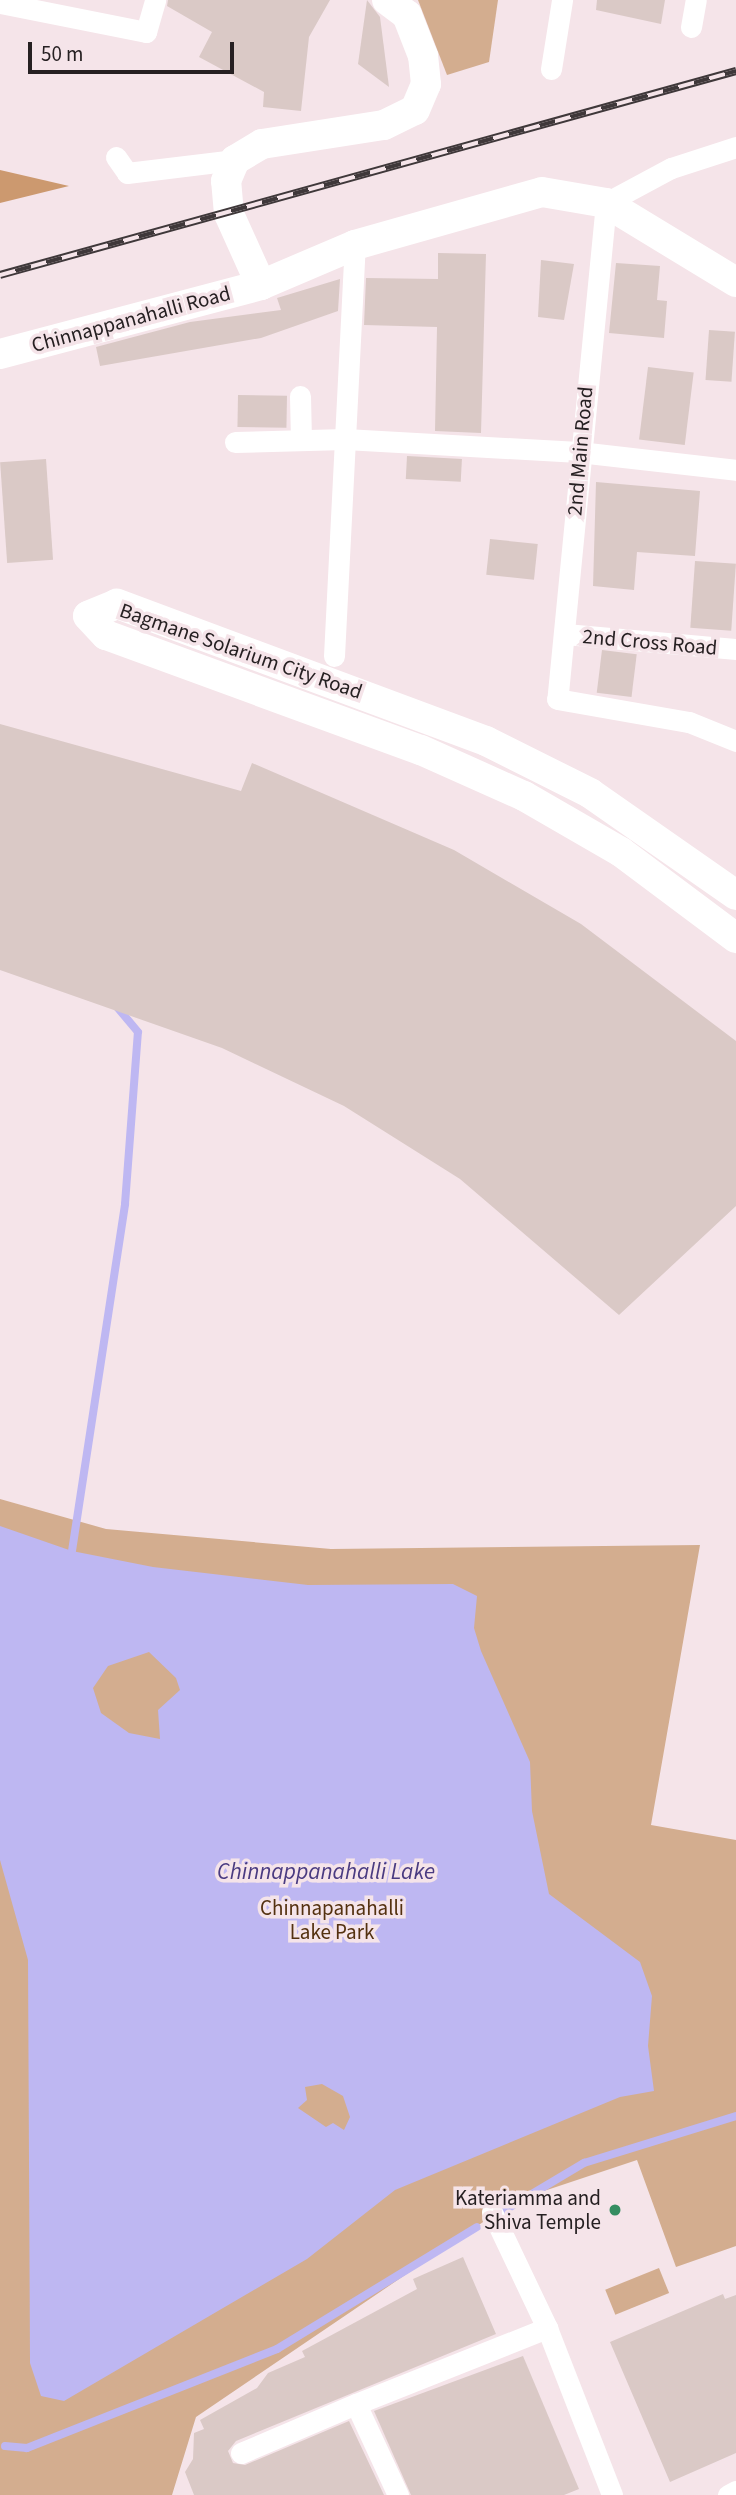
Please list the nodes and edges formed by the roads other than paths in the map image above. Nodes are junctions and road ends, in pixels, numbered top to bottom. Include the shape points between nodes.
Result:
1 (155, 0) edge
2 (387, 0) edge
3 (562, 0) edge
4 (695, 0) edge
5 (0, 3) edge
6 (691, 27) dead end
7 (551, 69) dead end
8 (736, 147) edge
9 (116, 157) dead end
10 (235, 160) junction
11 (606, 203) junction
12 (355, 244) junction
13 (736, 282) edge
14 (261, 285) junction
15 (0, 354) edge
16 (300, 396) dead end
17 (301, 439) junction
18 (345, 439) junction
19 (235, 442) dead end
20 (579, 452) junction
21 (736, 470) edge
22 (565, 634) junction
23 (736, 649) edge
24 (334, 656) dead end
25 (736, 741) edge
26 (736, 895) edge
27 (736, 938) edge
28 (492, 2212) dead end
29 (547, 2328) junction
30 (356, 2404) junction
31 (241, 2453) dead end
32 (736, 2491) edge
33 (398, 2495) edge
34 (612, 2495) edge
35 (727, 2495) edge

1 - 5 street via 146,32
2 - 10 street via 407,15 423,56 426,84 415,110 384,125 262,144
3 - 7 street
4 - 6 street
8 - 11 street via 671,168
9 - 10 street via 127,173
10 - 14 street via 226,181 229,214
11 - 12 street, Chinnappanahalli Road via 542,192
11 - 13 street
11 - 20 street, 2nd Main Road
12 - 14 street, Chinnappanahalli Road
12 - 18 street
14 - 15 street, Chinnappanahalli Road
16 - 17 street
17 - 18 street
17 - 19 street
18 - 20 street
18 - 24 street
20 - 21 street
20 - 22 street, 2nd Main Road
22 - 23 street, 2nd Cross Road
22 - 25 street, 2nd Main Road via 557,699 690,722
26 - 27 street, Bagmane Solarium City Road via 600,800 486,741 117,604 88,616 106,635 421,750 524,796 621,852
28 - 29 street
29 - 30 street
29 - 34 street
30 - 31 street
30 - 33 street
32 - 35 street

